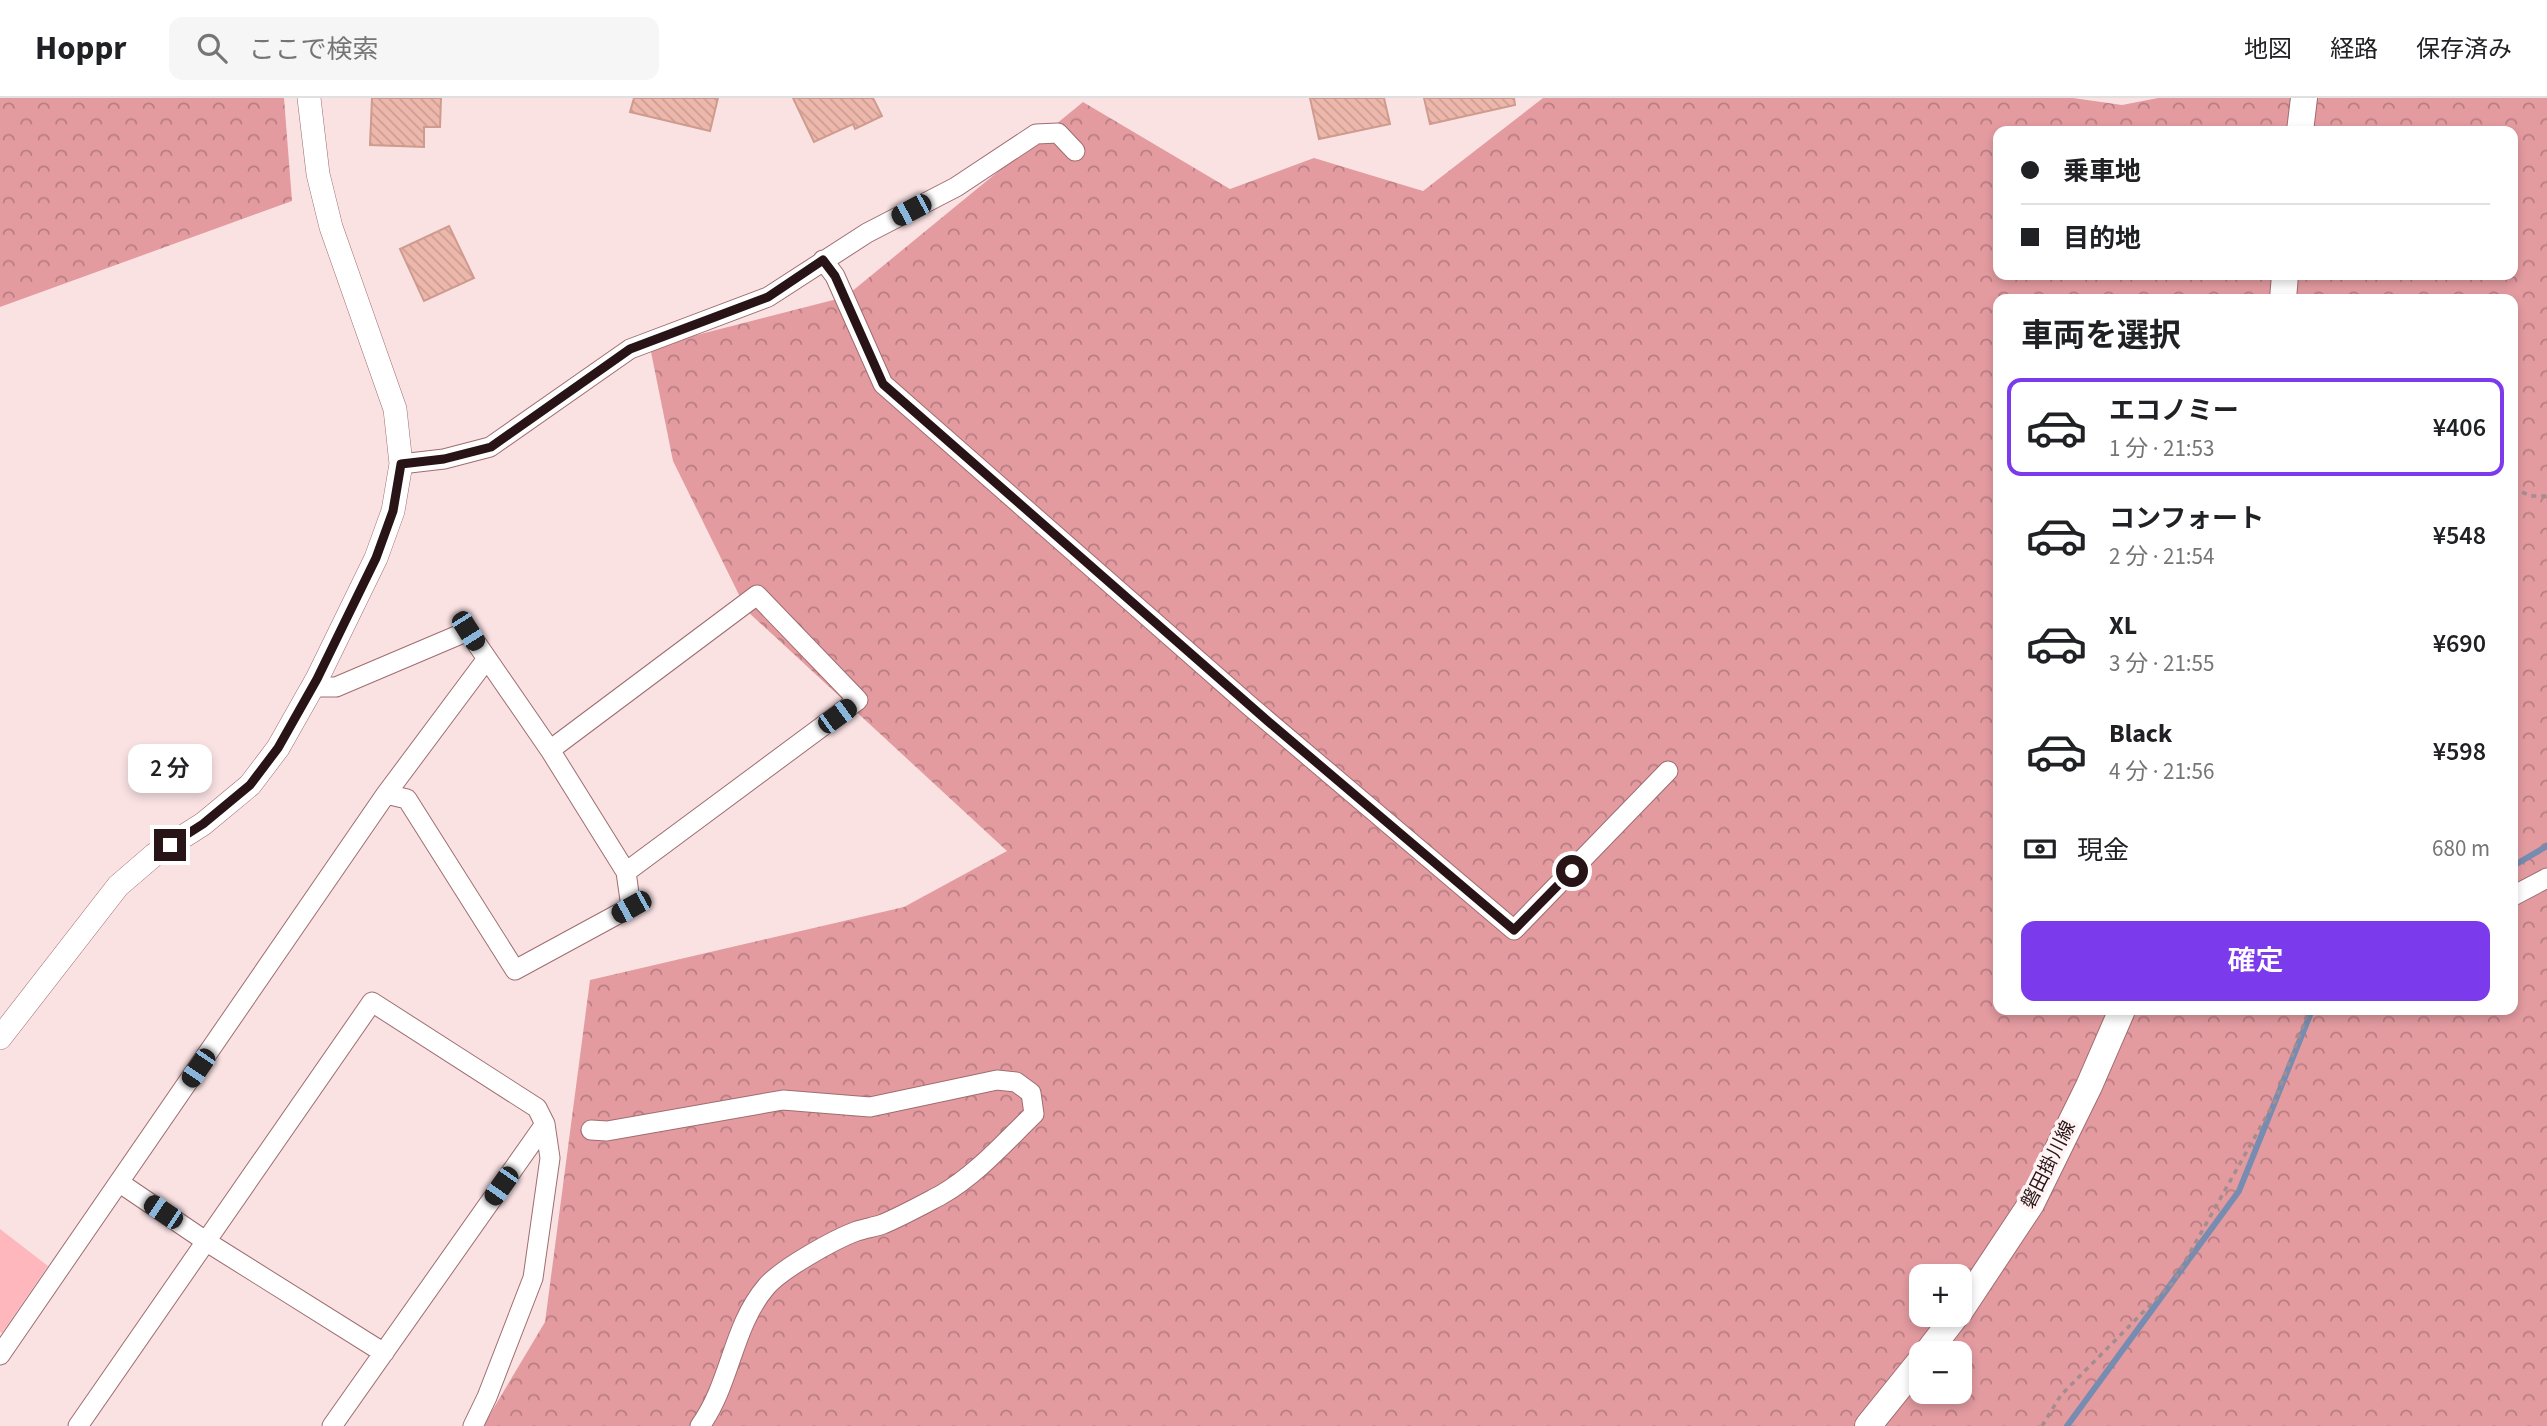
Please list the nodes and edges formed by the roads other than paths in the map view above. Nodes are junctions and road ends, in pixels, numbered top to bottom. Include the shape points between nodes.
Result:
1 (309, 98) edge
2 (2304, 98) edge
3 (2301, 126) edge
4 (1075, 151) dead end
5 (823, 260) junction
6 (401, 464) junction
7 (486, 660) junction
8 (311, 687) junction
9 (550, 750) junction
10 (1668, 771) dead end
11 (386, 794) junction
12 (626, 872) junction
13 (2547, 878) edge
14 (2518, 894) edge
15 (2120, 1015) edge
16 (0, 1038) edge
17 (545, 1124) junction
18 (591, 1130) dead end
19 (120, 1182) junction
20 (207, 1242) junction
21 (1972, 1292) edge
22 (1947, 1327) edge
23 (1936, 1341) edge
24 (384, 1353) junction
25 (0, 1355) edge
26 (1909, 1375) edge
27 (78, 1426) edge
28 (332, 1426) edge
29 (473, 1426) edge
30 (700, 1426) edge
31 (1868, 1426) edge

1 - 6 street via 318,174 331,227 395,409
2 - 3 main road
4 - 5 street via 1058,133 1035,134 956,187
5 - 6 street via 768,297 630,349 491,447
5 - 10 street via 835,276 883,384 1514,930
6 - 8 street via 393,511 376,558
7 - 8 street via 468,631 336,687
7 - 9 street
7 - 11 street
8 - 16 street via 278,748 250,785 118,886
9 - 12 street
9 - 12 street via 757,594 858,700
11 - 12 street via 407,799 515,970 631,907
11 - 19 street
13 - 14 street
15 - 21 main road, 磐田掛川線 via 2031,1204
17 - 20 street via 537,1108 372,1002
17 - 24 street
17 - 29 street via 550,1158 533,1278
18 - 30 street via 783,1100 870,1107 997,1080 1016,1082 1031,1093 1034,1115 943,1194 882,1224 855,1231 786,1269 767,1286 747,1314 710,1413
19 - 20 street
19 - 25 street
20 - 24 street
20 - 27 street
22 - 23 main road, 磐田掛川線
24 - 28 street
26 - 31 main road

